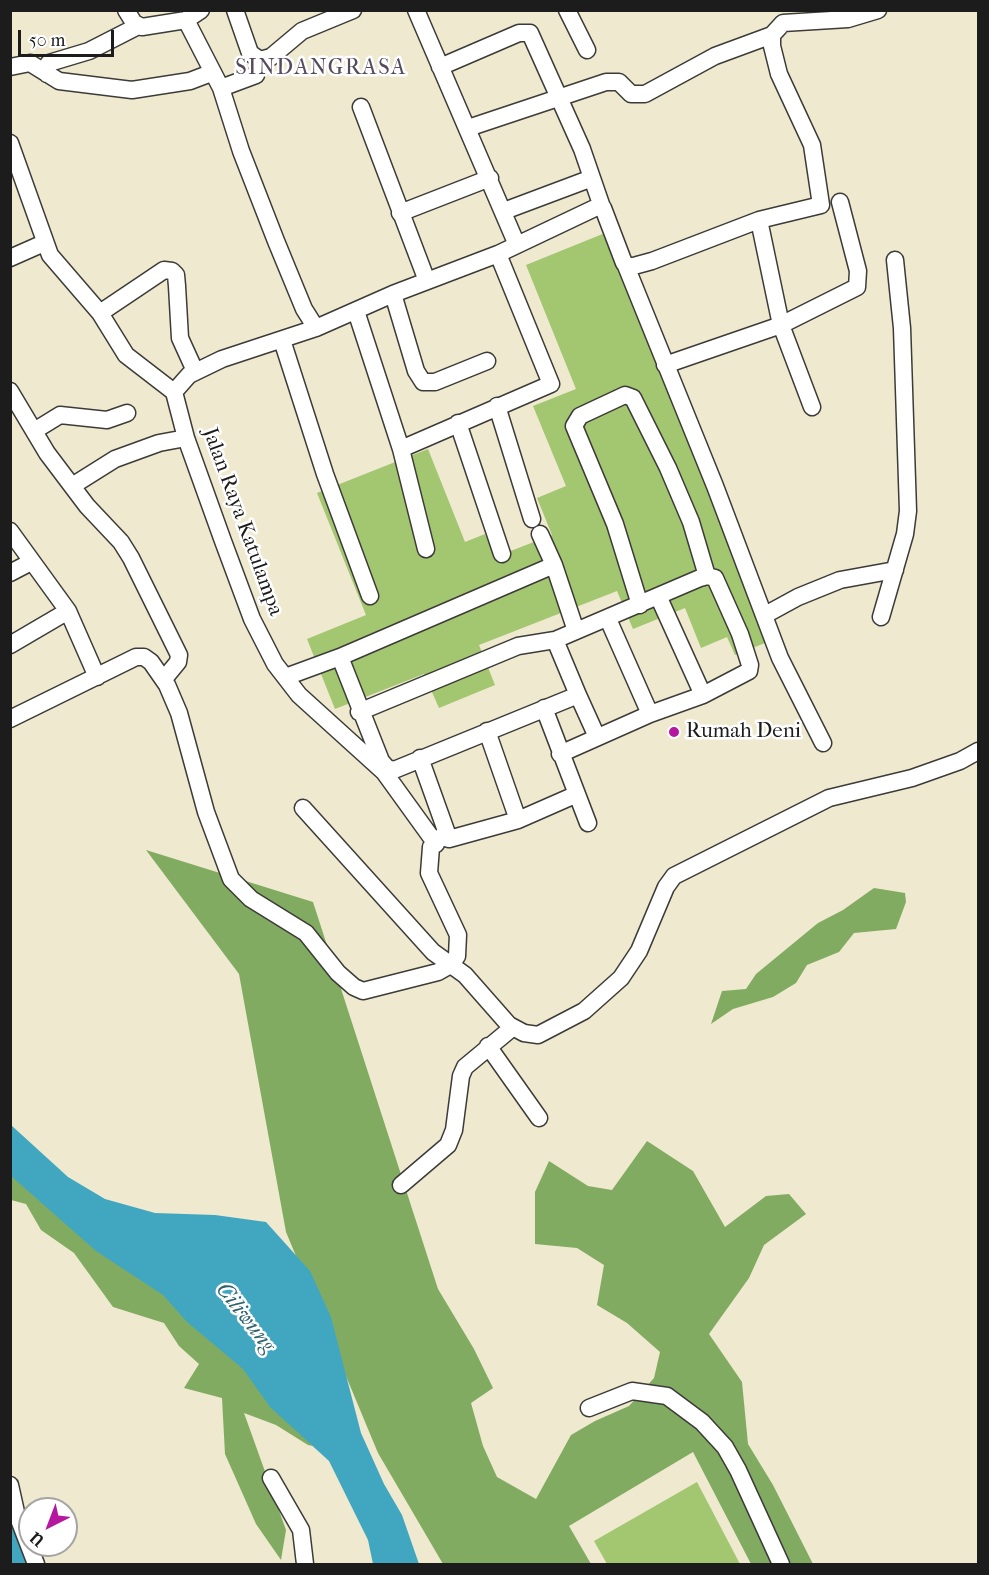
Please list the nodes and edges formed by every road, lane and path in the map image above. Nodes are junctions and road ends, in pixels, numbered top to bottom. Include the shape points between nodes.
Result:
1 (126, 10) edge
2 (201, 10) edge
3 (235, 10) edge
4 (353, 10) edge
5 (416, 10) edge
6 (878, 10) edge
7 (567, 11) edge
8 (186, 20) junction
9 (774, 24) edge
10 (138, 26) junction
11 (587, 51) dead end
12 (10, 67) edge
13 (440, 67) junction
14 (211, 73) junction
15 (47, 74) junction
16 (256, 75) dead end
17 (221, 88) junction
18 (558, 96) junction
19 (361, 107) dead end
20 (468, 128) junction
21 (10, 143) edge
22 (490, 178) junction
23 (592, 178) junction
24 (840, 202) dead end
25 (602, 207) junction
26 (504, 211) junction
27 (400, 213) junction
28 (759, 220) junction
29 (44, 243) junction
30 (518, 245) junction
31 (498, 254) junction
32 (10, 258) edge
33 (895, 260) dead end
34 (626, 266) junction
35 (427, 281) junction
36 (393, 294) junction
37 (356, 311) junction
38 (100, 313) junction
39 (781, 325) junction
40 (316, 328) junction
41 (282, 340) junction
42 (487, 361) dead end
43 (665, 365) junction
44 (195, 371) junction
45 (10, 391) edge
46 (174, 392) junction
47 (497, 406) junction
48 (812, 407) dead end
49 (127, 413) dead end
50 (458, 423) junction
51 (34, 431) junction
52 (186, 438) junction
53 (401, 449) junction
54 (72, 486) junction
55 (532, 519) dead end
56 (10, 531) edge
57 (540, 534) dead end
58 (426, 549) dead end
59 (502, 554) dead end
60 (31, 562) junction
61 (554, 565) junction
62 (895, 570) junction
63 (10, 573) edge
64 (707, 576) junction
65 (370, 596) dead end
66 (659, 598) junction
67 (640, 605) junction
68 (68, 611) junction
69 (765, 615) junction
70 (881, 617) dead end
71 (608, 619) junction
72 (576, 631) junction
73 (555, 640) junction
74 (10, 645) edge
75 (340, 657) junction
76 (291, 675) dead end
77 (97, 677) junction
78 (164, 679) junction
79 (578, 695) junction
80 (703, 695) junction
81 (543, 708) junction
82 (359, 712) junction
83 (650, 714) junction
84 (10, 719) edge
85 (487, 731) junction
86 (597, 737) junction
87 (823, 743) dead end
88 (978, 751) edge
89 (560, 754) junction
90 (420, 758) junction
91 (575, 795) junction
92 (303, 808) dead end
93 (518, 820) junction
94 (588, 824) dead end
95 (442, 841) junction
96 (452, 964) junction
97 (512, 1028) junction
98 (488, 1046) junction
99 (539, 1118) dead end
100 (400, 1185) dead end
101 (589, 1408) dead end
102 (271, 1478) dead end
103 (10, 1485) edge
104 (36, 1564) edge
105 (305, 1564) edge
106 (781, 1564) edge

1 - 10 street
2 - 8 street
3 - 4 street via 250,53 260,60 271,57 302,31
5 - 13 street
6 - 9 street via 848,19
7 - 11 street
8 - 10 street
8 - 14 street
9 - 18 street via 645,94 631,94 616,81
9 - 28 street via 772,46 779,74 812,145 822,202
10 - 15 street via 89,51 49,63
12 - 15 street via 30,63
13 - 18 street via 527,32 534,37
13 - 20 street
14 - 15 street via 190,81 132,90 66,82
14 - 17 street
16 - 17 street
17 - 40 street via 267,220 304,309
18 - 20 street
18 - 23 street
19 - 27 street
20 - 22 street
21 - 29 street
22 - 26 street
22 - 27 street
23 - 25 street
23 - 26 street
24 - 39 street via 858,285
25 - 30 street
25 - 34 street
26 - 30 street
27 - 35 street
28 - 34 street via 647,263
28 - 39 street
29 - 32 street
29 - 38 street
30 - 31 street
31 - 35 street
31 - 47 street via 551,384
33 - 62 street via 901,309 908,493 907,522
34 - 43 street
35 - 36 street
36 - 37 street
36 - 42 street via 416,371 423,382
37 - 40 street
37 - 53 street
38 - 44 street via 164,270 172,271 176,275 180,338
38 - 46 street via 126,355
39 - 43 street
39 - 48 street
40 - 41 street
41 - 44 street
41 - 65 street
43 - 69 street
44 - 46 street
45 - 51 street
46 - 52 street, Jalan Raya Katulampa
47 - 50 street
47 - 55 street
49 - 51 street via 107,420 60,415
50 - 53 street
50 - 59 street
51 - 54 street
52 - 54 street via 115,459
52 - 95 street, Jalan Raya Katulampa via 252,619 280,673 378,766
53 - 58 street
54 - 78 street via 124,547 177,651 178,662
56 - 60 street
57 - 61 street
60 - 63 street
60 - 68 street
61 - 72 street
61 - 75 street
62 - 69 street via 840,580
62 - 70 street
64 - 66 street
64 - 67 street via 692,522 668,468 633,398 625,395 580,416 574,426 615,524
64 - 80 street via 715,578 720,586 751,667 744,675
66 - 67 street
66 - 80 street
67 - 71 street
68 - 74 street
68 - 77 street
69 - 87 street via 780,658
71 - 72 street
71 - 83 street
72 - 73 street
73 - 79 street
73 - 82 street via 518,646
75 - 76 street
75 - 82 street
77 - 78 street via 141,657 151,662
77 - 84 street
78 - 96 street via 179,713 221,858 240,890 306,933 334,968 359,990 382,988 438,972
79 - 81 street
79 - 86 street
80 - 83 street
81 - 85 street
81 - 89 street
82 - 90 street via 387,768 398,769
83 - 86 street
85 - 90 street
85 - 93 street
86 - 89 street
88 - 97 street via 912,778 829,798 677,874 666,887 635,960 618,981 584,1011 545,1033 530,1035
89 - 91 street
90 - 95 street
91 - 93 street
91 - 94 street
92 - 96 street via 433,951
93 - 95 street
95 - 96 street via 431,847 429,873 458,935
96 - 97 street
97 - 98 street
98 - 99 street
98 - 100 street via 465,1067 461,1076 454,1130 448,1145
101 - 106 street via 632,1391 667,1396 702,1422 725,1447 738,1470
102 - 105 street via 301,1530
103 - 104 street

